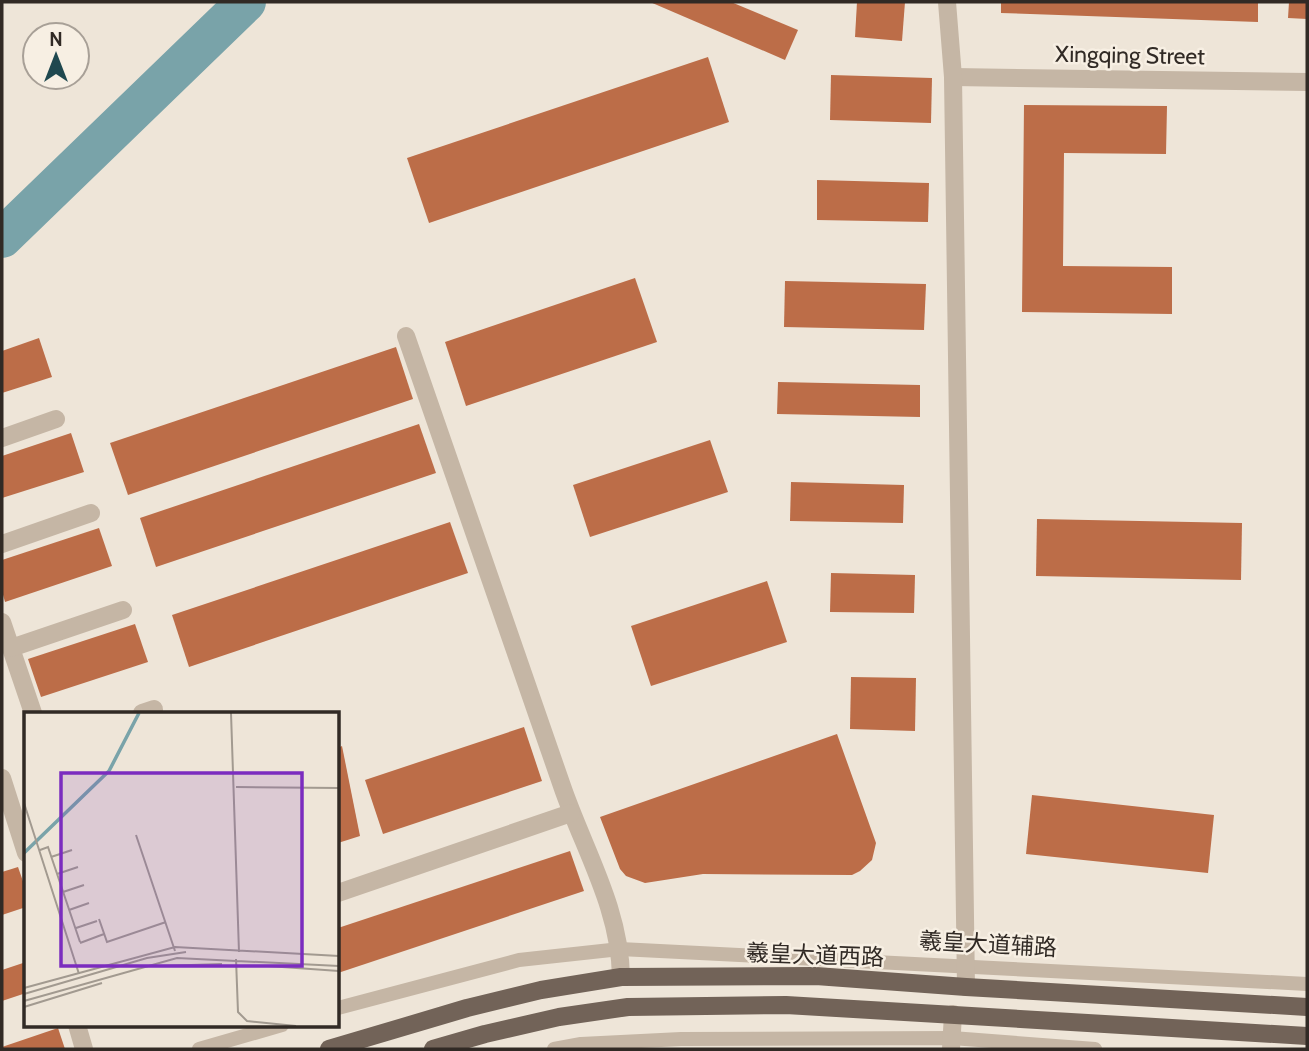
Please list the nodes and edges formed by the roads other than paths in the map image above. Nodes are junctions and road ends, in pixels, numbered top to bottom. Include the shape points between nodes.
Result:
1 (947, 2) edge
2 (953, 77) junction
3 (1307, 82) edge
4 (406, 336) dead end
5 (56, 419) dead end
6 (2, 438) edge
7 (91, 513) dead end
8 (2, 544) edge
9 (123, 610) dead end
10 (2, 622) edge
11 (11, 648) junction
12 (33, 712) edge
13 (2, 778) edge
14 (571, 813) junction
15 (24, 847) edge
16 (340, 892) edge
17 (620, 949) junction
18 (967, 965) junction
19 (621, 977) junction
20 (1307, 984) edge
21 (966, 987) junction
22 (340, 1007) edge
23 (1307, 1007) edge
24 (953, 1014) junction
25 (77, 1026) edge
26 (279, 1026) edge
27 (1307, 1036) edge
28 (951, 1044) edge
29 (84, 1049) edge
30 (199, 1049) edge
31 (329, 1049) edge
32 (433, 1049) edge
33 (554, 1049) edge
34 (1095, 1049) edge

1 - 2 street
2 - 3 street, Xingqing Street
2 - 18 street
4 - 14 street
5 - 6 street
7 - 8 street
9 - 11 street
10 - 11 street
11 - 12 street
13 - 15 street
14 - 16 street
14 - 17 street via 612,911
17 - 18 lane, 羲皇大道辅路
17 - 19 street
17 - 22 lane, 羲皇大道辅路 via 519,960
18 - 20 lane, 羲皇大道辅路
18 - 21 street
19 - 21 main road, 羲皇大道西路 via 816,976
19 - 31 main road, 羲皇大道西路 via 467,1008
21 - 23 main road, 羲皇大道西路
24 - 27 main road
24 - 28 street
24 - 32 main road via 786,1005 628,1007 547,1020
25 - 29 street
26 - 30 lane
28 - 33 lane via 681,1039
28 - 34 lane

